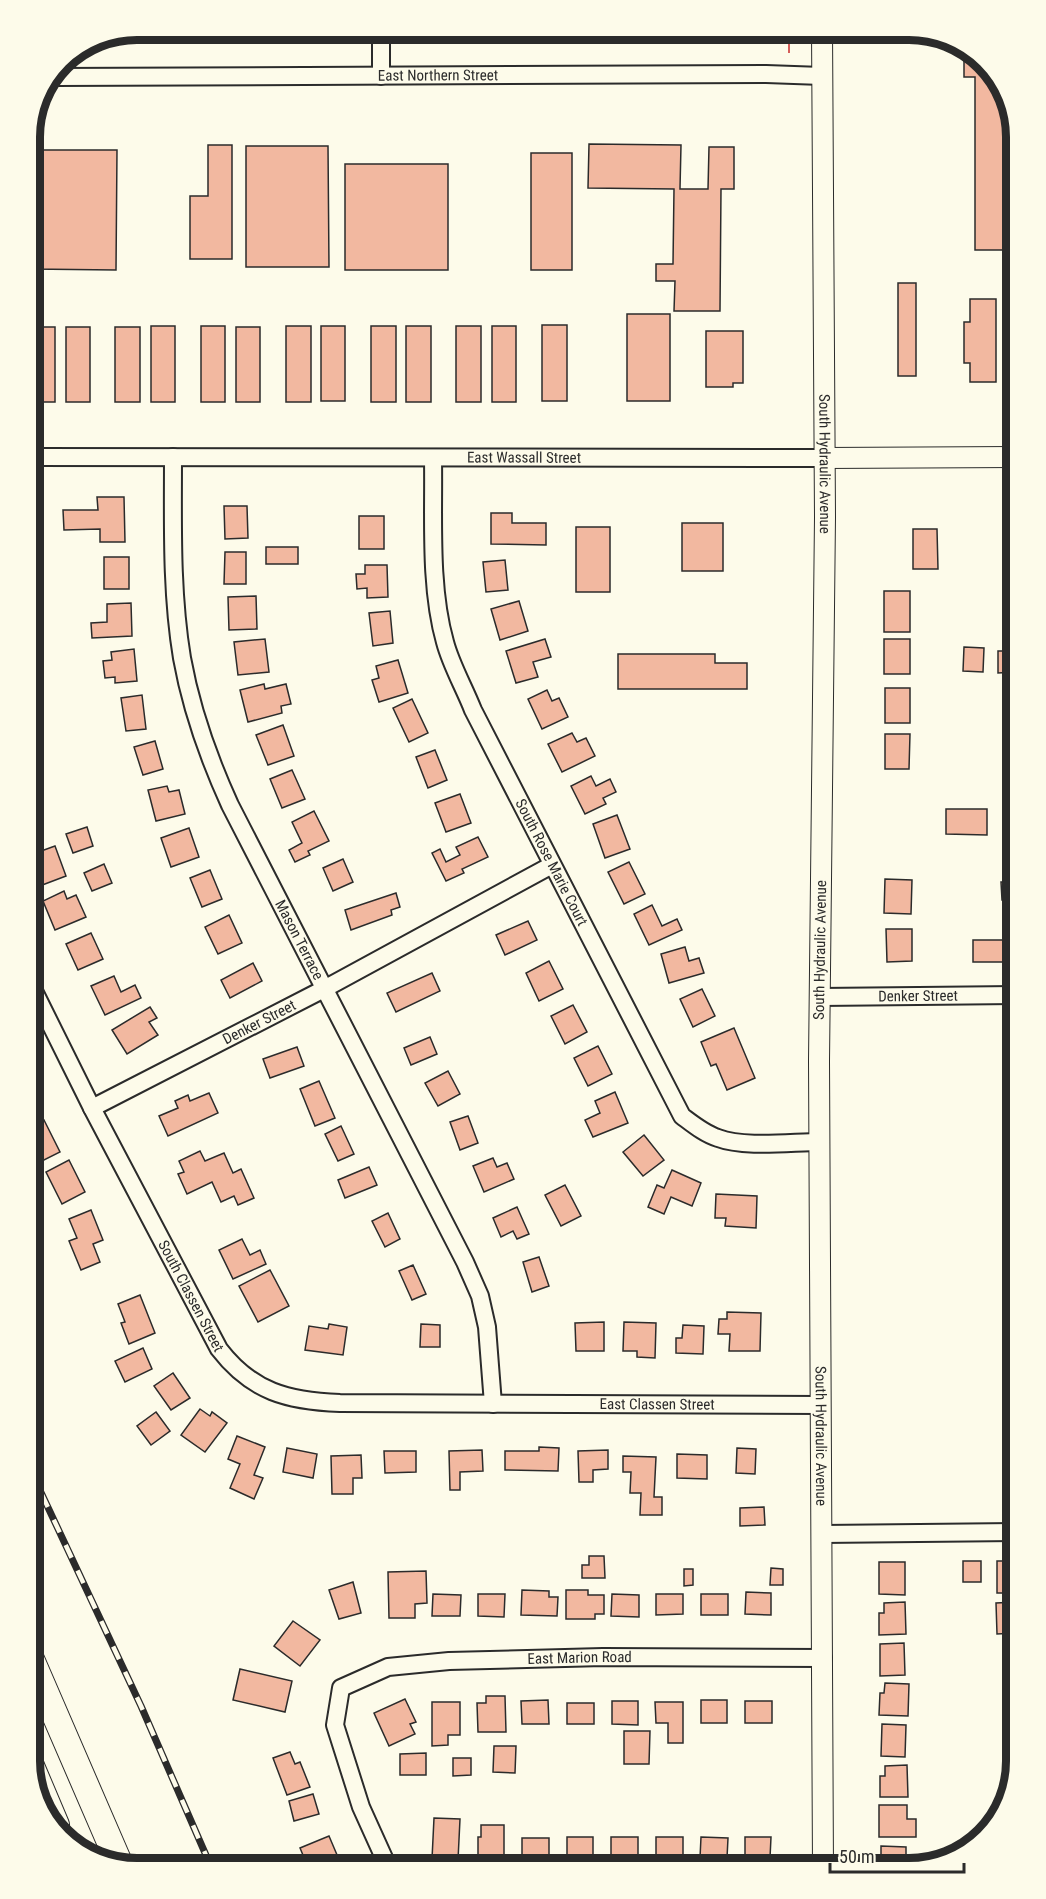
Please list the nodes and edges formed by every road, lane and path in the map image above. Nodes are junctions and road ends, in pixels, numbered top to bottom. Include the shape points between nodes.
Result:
1 (381, 40) edge
2 (822, 41) edge
3 (381, 76) junction
4 (822, 76) junction
5 (61, 77) edge
6 (41, 457) edge
7 (173, 457) junction
8 (1006, 457) edge
9 (433, 458) junction
10 (824, 458) junction
11 (552, 865) junction
12 (324, 989) junction
13 (1006, 995) edge
14 (820, 997) junction
15 (40, 1004) edge
16 (92, 1108) junction
17 (820, 1142) junction
18 (493, 1404) junction
19 (821, 1405) junction
20 (1006, 1532) edge
21 (822, 1534) junction
22 (823, 1658) junction
23 (40, 1680) edge
24 (116, 1856) edge
25 (384, 1858) edge
26 (823, 1858) edge

1 - 3 street
2 - 4 street, South Hydraulic Avenue
3 - 4 street, East Northern Street
3 - 5 street, East Northern Street
4 - 10 street, South Hydraulic Avenue
6 - 7 street, East Wassall Street
7 - 9 street, East Wassall Street
7 - 12 street, Mason Terrace via 178,627 191,699 230,805
8 - 10 street, East Wassall Street
9 - 10 street, East Wassall Street
9 - 11 street, South Rose Marie Court via 436,584 445,643 473,710
10 - 14 street, South Hydraulic Avenue
11 - 12 street, Denker Street
11 - 17 street, South Rose Marie Court via 682,1116 701,1130 735,1142
12 - 16 street, Denker Street
12 - 18 street, Mason Terrace via 480,1296 488,1327
13 - 14 street, Denker Street
14 - 17 street, South Hydraulic Avenue
15 - 16 street, South Classen Street
16 - 18 street, South Classen Street via 219,1348 245,1377 285,1397 311,1402
17 - 19 street, South Hydraulic Avenue
18 - 19 street, East Classen Street
19 - 21 street, South Hydraulic Avenue
20 - 21 street
21 - 22 street, South Hydraulic Avenue
22 - 25 street, East Marion Road via 449,1660 388,1667 341,1688 335,1725 361,1807
22 - 26 street, South Hydraulic Avenue
23 - 24 main road

